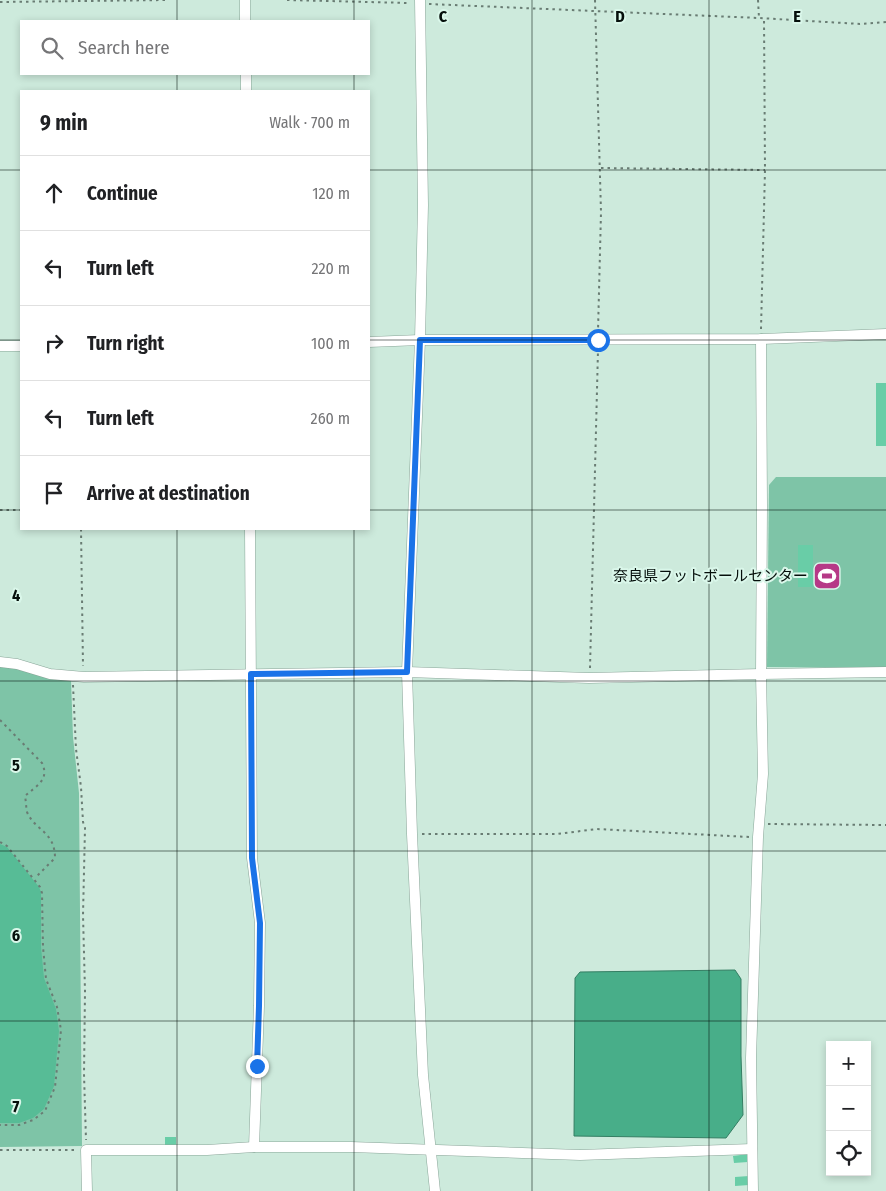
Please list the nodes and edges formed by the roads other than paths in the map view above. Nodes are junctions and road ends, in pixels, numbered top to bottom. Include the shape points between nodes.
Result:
1 (245, 0) edge
2 (420, 2) edge
3 (245, 20) edge
4 (246, 75) edge
5 (246, 90) edge
6 (886, 334) edge
7 (761, 339) junction
8 (420, 340) junction
9 (370, 342) edge
10 (0, 346) edge
11 (20, 346) edge
12 (250, 530) edge
13 (0, 662) edge
14 (407, 672) junction
15 (886, 672) edge
16 (251, 674) junction
17 (761, 674) junction
18 (254, 1147) junction
19 (752, 1149) junction
20 (431, 1150) junction
21 (87, 1191) edge
22 (435, 1191) edge
23 (753, 1191) edge

1 - 3 street
2 - 8 street
4 - 5 street
6 - 7 street
7 - 8 street
7 - 17 street
8 - 9 street
8 - 14 street
10 - 11 street
12 - 16 street
13 - 16 street via 78,677
14 - 16 street
14 - 17 street via 589,678
14 - 20 street via 422,1075
15 - 17 street
16 - 18 street via 252,858 260,923
17 - 19 street via 762,774 751,1058
18 - 20 street
18 - 21 street via 86,1150
19 - 20 street via 580,1155
19 - 23 street
20 - 22 street

